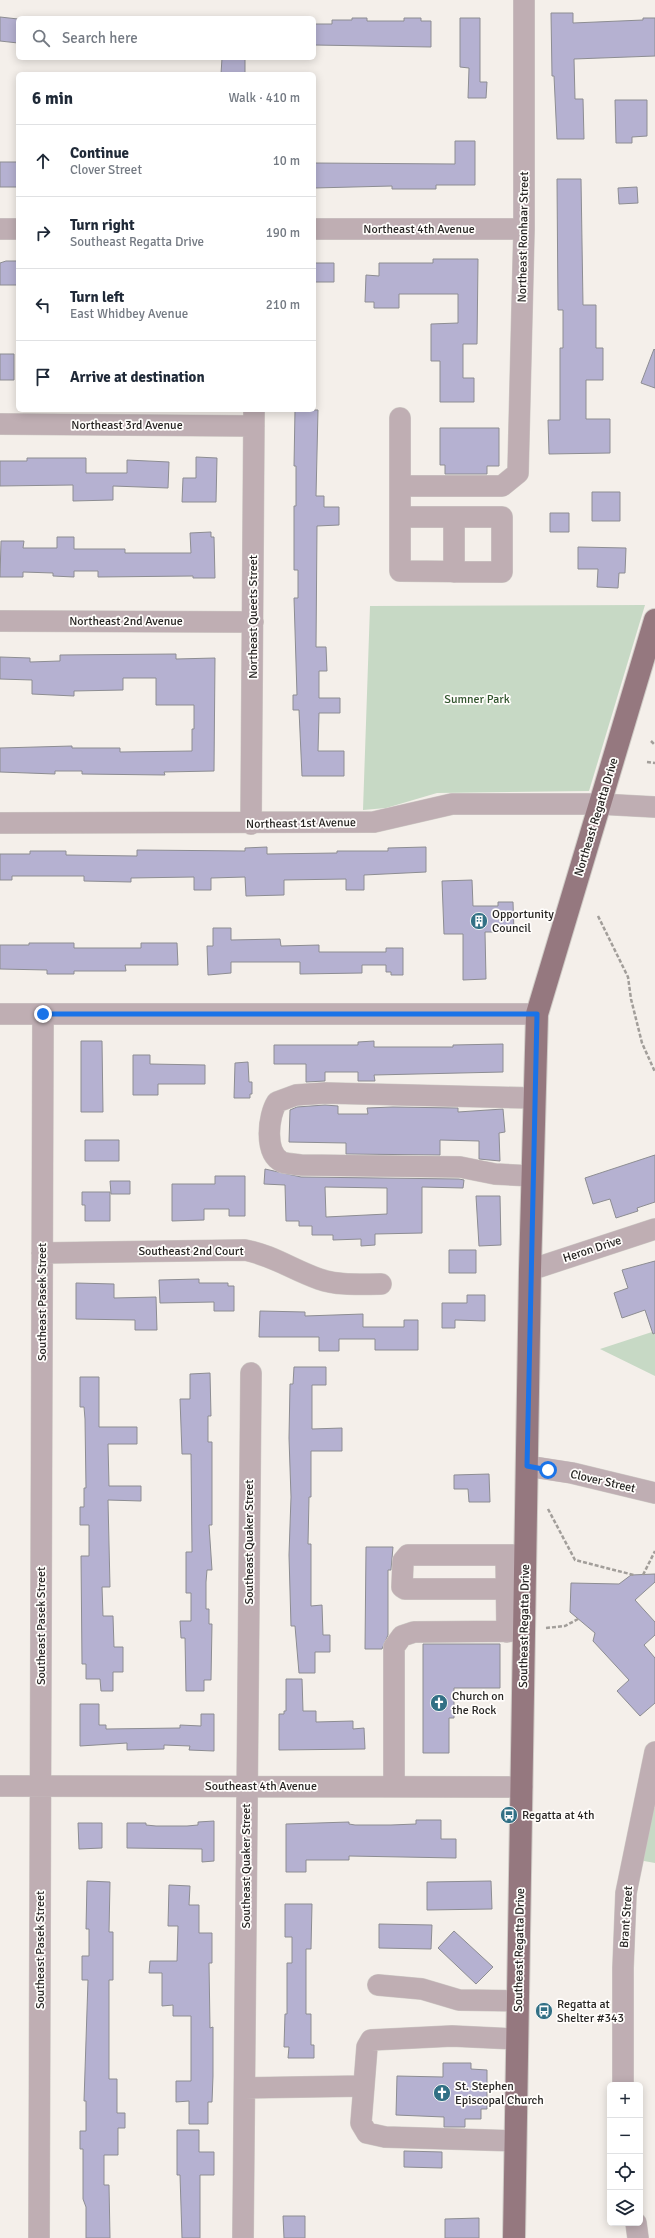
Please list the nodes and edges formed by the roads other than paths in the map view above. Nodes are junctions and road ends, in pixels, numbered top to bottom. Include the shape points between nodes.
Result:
1 (524, 0) edge
2 (0, 229) edge
3 (16, 229) edge
4 (316, 229) edge
5 (524, 229) junction
6 (254, 418) edge
7 (400, 418) dead end
8 (0, 424) edge
9 (400, 486) junction
10 (502, 486) junction
11 (400, 517) junction
12 (454, 517) junction
13 (502, 518) junction
14 (454, 572) junction
15 (655, 620) edge
16 (0, 621) edge
17 (252, 622) junction
18 (599, 804) junction
19 (655, 807) edge
20 (0, 823) edge
21 (252, 824) junction
22 (0, 1014) edge
23 (43, 1014) junction
24 (537, 1014) junction
25 (534, 1098) junction
26 (532, 1176) junction
27 (655, 1229) edge
28 (42, 1252) junction
29 (530, 1270) junction
30 (381, 1284) dead end
31 (251, 1373) dead end
32 (527, 1466) junction
33 (655, 1493) edge
34 (516, 1555) junction
35 (507, 1589) junction
36 (515, 1632) junction
37 (655, 1752) edge
38 (0, 1786) edge
39 (41, 1786) junction
40 (247, 1786) junction
41 (394, 1787) junction
42 (522, 1787) junction
43 (378, 1985) dead end
44 (518, 2001) junction
45 (517, 2039) junction
46 (623, 2082) edge
47 (364, 2086) junction
48 (245, 2088) junction
49 (515, 2141) junction
50 (636, 2226) edge
51 (39, 2238) edge
52 (243, 2238) edge
53 (514, 2238) edge
54 (638, 2238) edge

1 - 5 street, Northeast Ronhaar Street
2 - 3 street
4 - 5 street, Northeast 4th Avenue
5 - 10 street, Northeast Ronhaar Street via 518,473
6 - 8 street, Northeast 3rd Avenue
6 - 17 street, Northeast Queets Street
7 - 9 street
9 - 10 street
9 - 11 street
10 - 13 street
11 - 12 street
11 - 14 street via 400,572
12 - 13 street
12 - 14 street
13 - 14 street via 502,572
15 - 18 main road, Northeast Regatta Drive
16 - 17 street, Northeast 2nd Avenue
17 - 21 street, Northeast Queets Street
18 - 19 street, Northeast 1st Avenue
18 - 21 street, Northeast 1st Avenue via 452,804 374,822
18 - 24 main road, Northeast Regatta Drive
20 - 21 street, Northeast 1st Avenue
22 - 23 street
23 - 24 street
23 - 28 street, Southeast Pasek Street
24 - 25 main road, Southeast Regatta Drive
25 - 26 main road, Southeast Regatta Drive
25 - 26 street via 326,1092 296,1095 277,1102 270,1118 272,1152 282,1162 301,1165 460,1167 495,1174
26 - 29 main road, Southeast Regatta Drive
27 - 29 street, Heron Drive
28 - 30 street, Southeast 2nd Court via 245,1250 274,1258 319,1279 335,1283
28 - 39 street, Southeast Pasek Street
29 - 32 main road, Southeast Regatta Drive
31 - 40 street, Southeast Quaker Street
32 - 33 street, Clover Street
32 - 34 main road, Southeast Regatta Drive
34 - 35 street
34 - 35 street via 408,1554 403,1561 402,1587 405,1589
34 - 36 main road, Southeast Regatta Drive
35 - 36 street
36 - 41 street via 414,1632 402,1636 394,1647
36 - 42 main road, Southeast Regatta Drive
37 - 46 street, Brant Street via 626,1893
38 - 39 street, Southeast 4th Avenue
39 - 40 street, Southeast 4th Avenue
39 - 51 street, Southeast Pasek Street
40 - 41 street, Southeast 4th Avenue
40 - 48 street, Southeast Quaker Street
41 - 42 street, Southeast 4th Avenue
42 - 44 main road, Southeast Regatta Drive
43 - 44 street via 422,1989 459,2000
44 - 45 main road, Southeast Regatta Drive
45 - 47 street via 452,2036 371,2040 367,2047
45 - 49 main road, Southeast Regatta Drive
47 - 48 street
47 - 49 street via 361,2123 367,2133 385,2137
48 - 52 street, Southeast Quaker Street
49 - 53 main road, Southeast Regatta Drive
50 - 54 street

